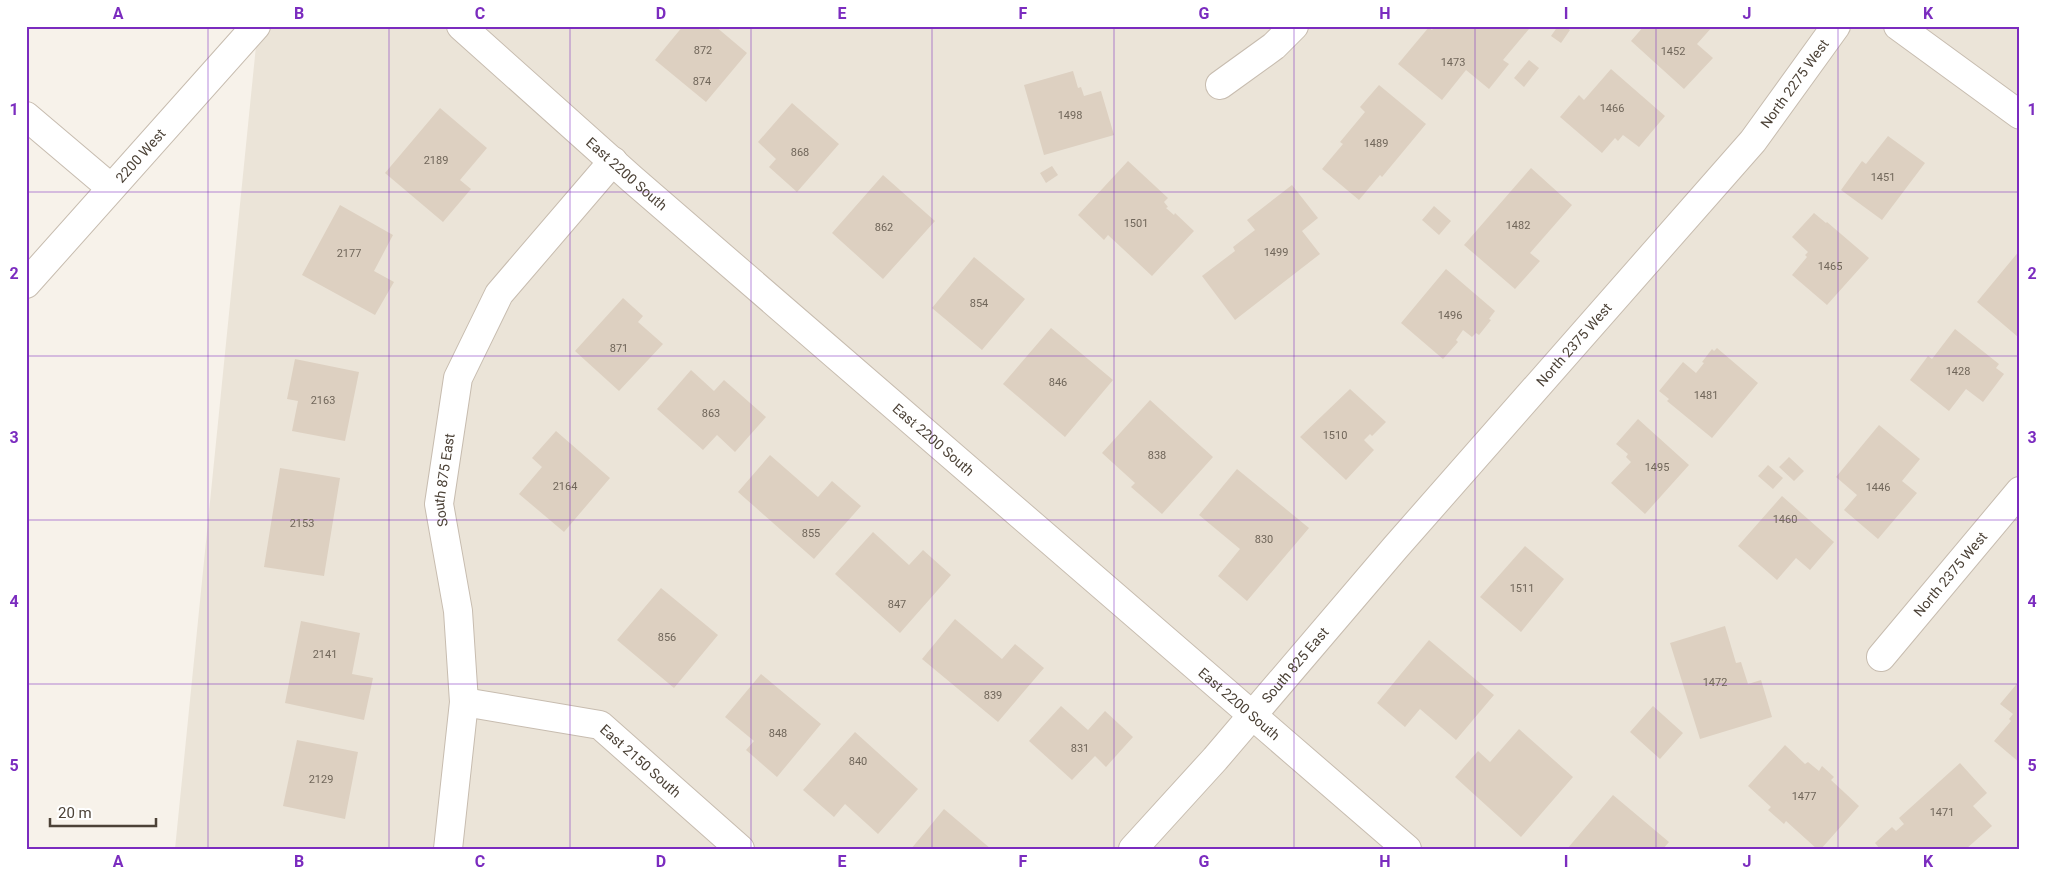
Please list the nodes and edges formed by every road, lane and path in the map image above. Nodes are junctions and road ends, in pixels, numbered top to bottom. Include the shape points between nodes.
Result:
1 (256, 26) edge
2 (461, 26) edge
3 (1294, 26) edge
4 (1836, 26) edge
5 (1898, 26) edge
6 (1220, 85) dead end
7 (2020, 115) edge
8 (26, 116) edge
9 (1753, 141) joint
10 (613, 161) junction
11 (111, 188) junction
12 (26, 284) edge
13 (2020, 491) edge
14 (1395, 548) joint
15 (1881, 657) dead end
16 (464, 702) junction
17 (1252, 715) junction
18 (448, 849) edge
19 (740, 849) edge
20 (1132, 849) edge
21 (1407, 849) edge

1 - 11 street, 2200 West
2 - 10 street, East 2200 South
3 - 6 street via 1274,46
4 - 9 street, North 2275 West
5 - 7 street
8 - 11 street
9 - 14 street, North 2375 West
10 - 16 street, South 875 East via 499,294 458,378 440,504 458,611
10 - 17 street, East 2200 South
11 - 12 street, 2200 West
13 - 15 street, North 2375 West
14 - 17 street, South 825 East
16 - 18 street, South 875 East
16 - 19 street, East 2150 South via 600,725
17 - 20 street, South 825 East
17 - 21 street, East 2200 South

